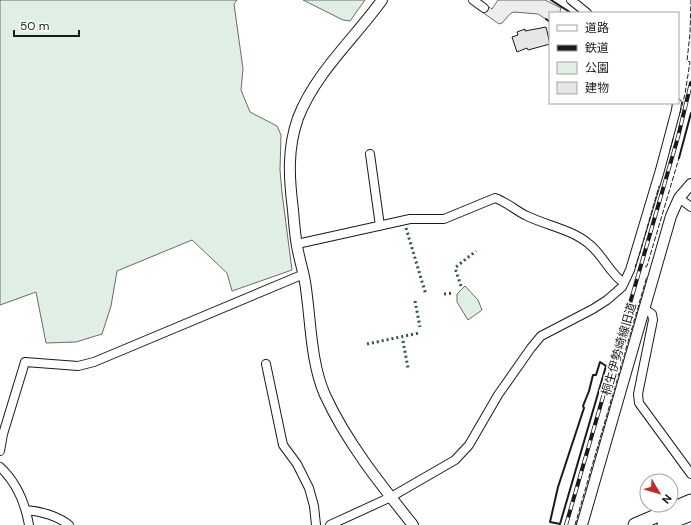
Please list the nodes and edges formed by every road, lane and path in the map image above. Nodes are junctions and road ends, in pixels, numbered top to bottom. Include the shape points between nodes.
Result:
1 (382, 0) edge
2 (473, 0) edge
3 (571, 0) edge
4 (484, 8) dead end
5 (586, 12) edge
6 (677, 104) edge
7 (370, 154) dead end
8 (691, 184) edge
9 (679, 198) junction
10 (691, 207) edge
11 (380, 226) junction
12 (297, 244) junction
13 (304, 274) junction
14 (624, 283) junction
15 (644, 309) junction
16 (266, 364) dead end
17 (0, 451) edge
18 (0, 467) edge
19 (691, 474) edge
20 (391, 497) junction
21 (691, 501) edge
22 (26, 510) junction
23 (691, 514) edge
24 (30, 525) edge
25 (69, 525) edge
26 (316, 525) edge
27 (330, 525) edge
28 (413, 525) edge
29 (582, 525) edge
30 (635, 525) edge
31 (664, 525) edge

1 - 12 street via 328,67 298,118 289,158 289,185
2 - 4 street
3 - 5 street
6 - 14 street via 660,170
7 - 11 street
8 - 9 street, 桐生伊勢崎線旧道
9 - 10 street
9 - 15 street, 桐生伊勢崎線旧道 via 671,216
11 - 12 street
11 - 14 street via 416,218 444,219 495,198 526,216 581,238 593,247
12 - 13 street
13 - 17 street via 94,362 78,366 25,362
13 - 20 street via 317,366 325,393 354,447
14 - 20 street via 601,304 541,336 498,395 469,445 460,455
15 - 19 street via 652,314 653,320 638,394 639,403
15 - 29 street, 桐生伊勢崎線旧道
16 - 26 street via 283,445 297,464 309,488
18 - 22 street via 14,483
20 - 27 street
20 - 28 street
21 - 30 highway
22 - 24 street
22 - 25 street via 37,511
23 - 31 highway

